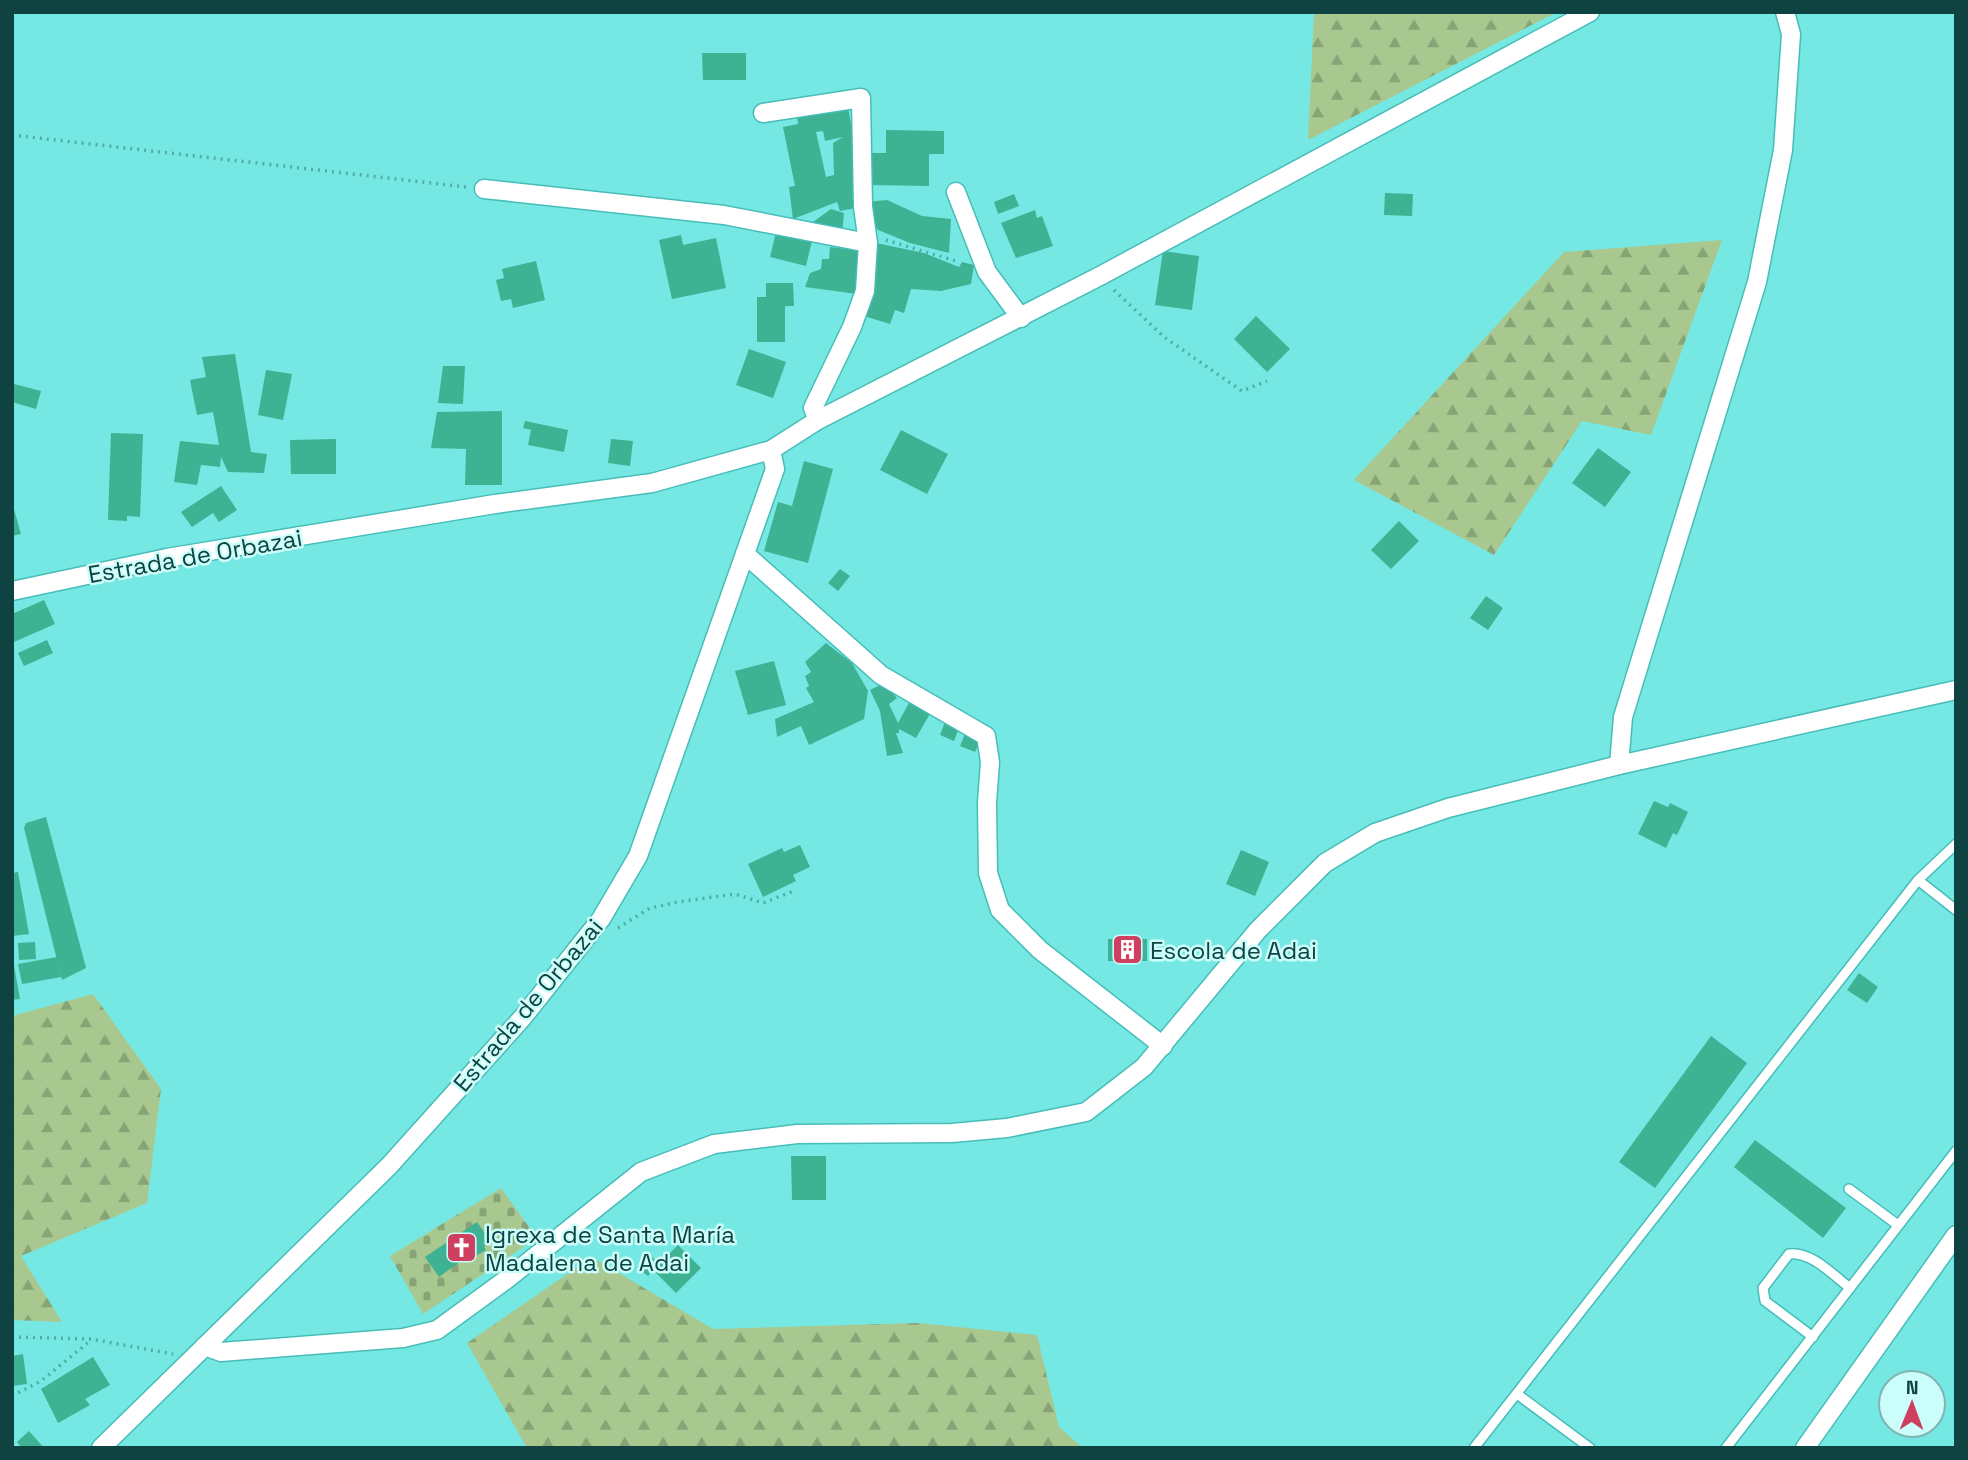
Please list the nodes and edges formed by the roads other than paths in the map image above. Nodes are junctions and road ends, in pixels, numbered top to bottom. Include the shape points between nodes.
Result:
1 (1590, 12) edge
2 (1785, 12) edge
3 (763, 113) dead end
4 (484, 189) road end
5 (956, 192) dead end
6 (868, 239) junction
7 (1021, 318) junction
8 (818, 420) junction
9 (771, 450) junction
10 (745, 554) junction
11 (12, 591) edge
12 (1956, 690) edge
13 (1619, 765) junction
14 (1956, 844) edge
15 (1918, 880) junction
16 (1956, 910) edge
17 (1163, 1046) junction
18 (1956, 1150) edge
19 (1849, 1189) dead end
20 (1898, 1224) junction
21 (1956, 1235) edge
22 (1850, 1288) junction
23 (228, 1323) junction
24 (1813, 1337) junction
25 (249, 1350) junction
26 (199, 1352) junction
27 (1517, 1394) junction
28 (101, 1448) edge
29 (1474, 1448) edge
30 (1590, 1448) edge
31 (1726, 1448) edge
32 (1805, 1448) edge

1 - 7 street, Estrada de Orbazai
2 - 13 street via 1791,34 1783,150 1757,282 1623,717
3 - 6 street via 861,98
4 - 6 street via 724,215
5 - 7 street via 987,272
6 - 8 street via 865,291 813,408
7 - 8 street, Estrada de Orbazai
8 - 9 street, Estrada de Orbazai
9 - 10 street, Estrada de Orbazai via 775,469
9 - 11 street, Estrada de Orbazai via 652,483 167,558
10 - 17 street via 881,675 986,736 990,762 988,873 1000,910 1040,950
10 - 23 street, Estrada de Orbazai via 638,856 601,919 523,1017 389,1166
12 - 13 street
13 - 17 street via 1375,833 1325,863 1258,930
14 - 15 lane
15 - 16 lane
15 - 27 lane
17 - 25 street via 1144,1068 1086,1112 1007,1129 797,1134 714,1144 641,1172 437,1330 404,1338
18 - 20 lane
19 - 20 lane
20 - 22 lane
21 - 32 street
22 - 24 lane
22 - 24 lane via 1799,1253 1789,1255 1763,1288 1765,1301
23 - 25 street
23 - 26 street, Estrada de Orbazai
24 - 31 lane
25 - 26 street
26 - 28 street, Estrada de Orbazai
27 - 29 lane
27 - 30 lane

